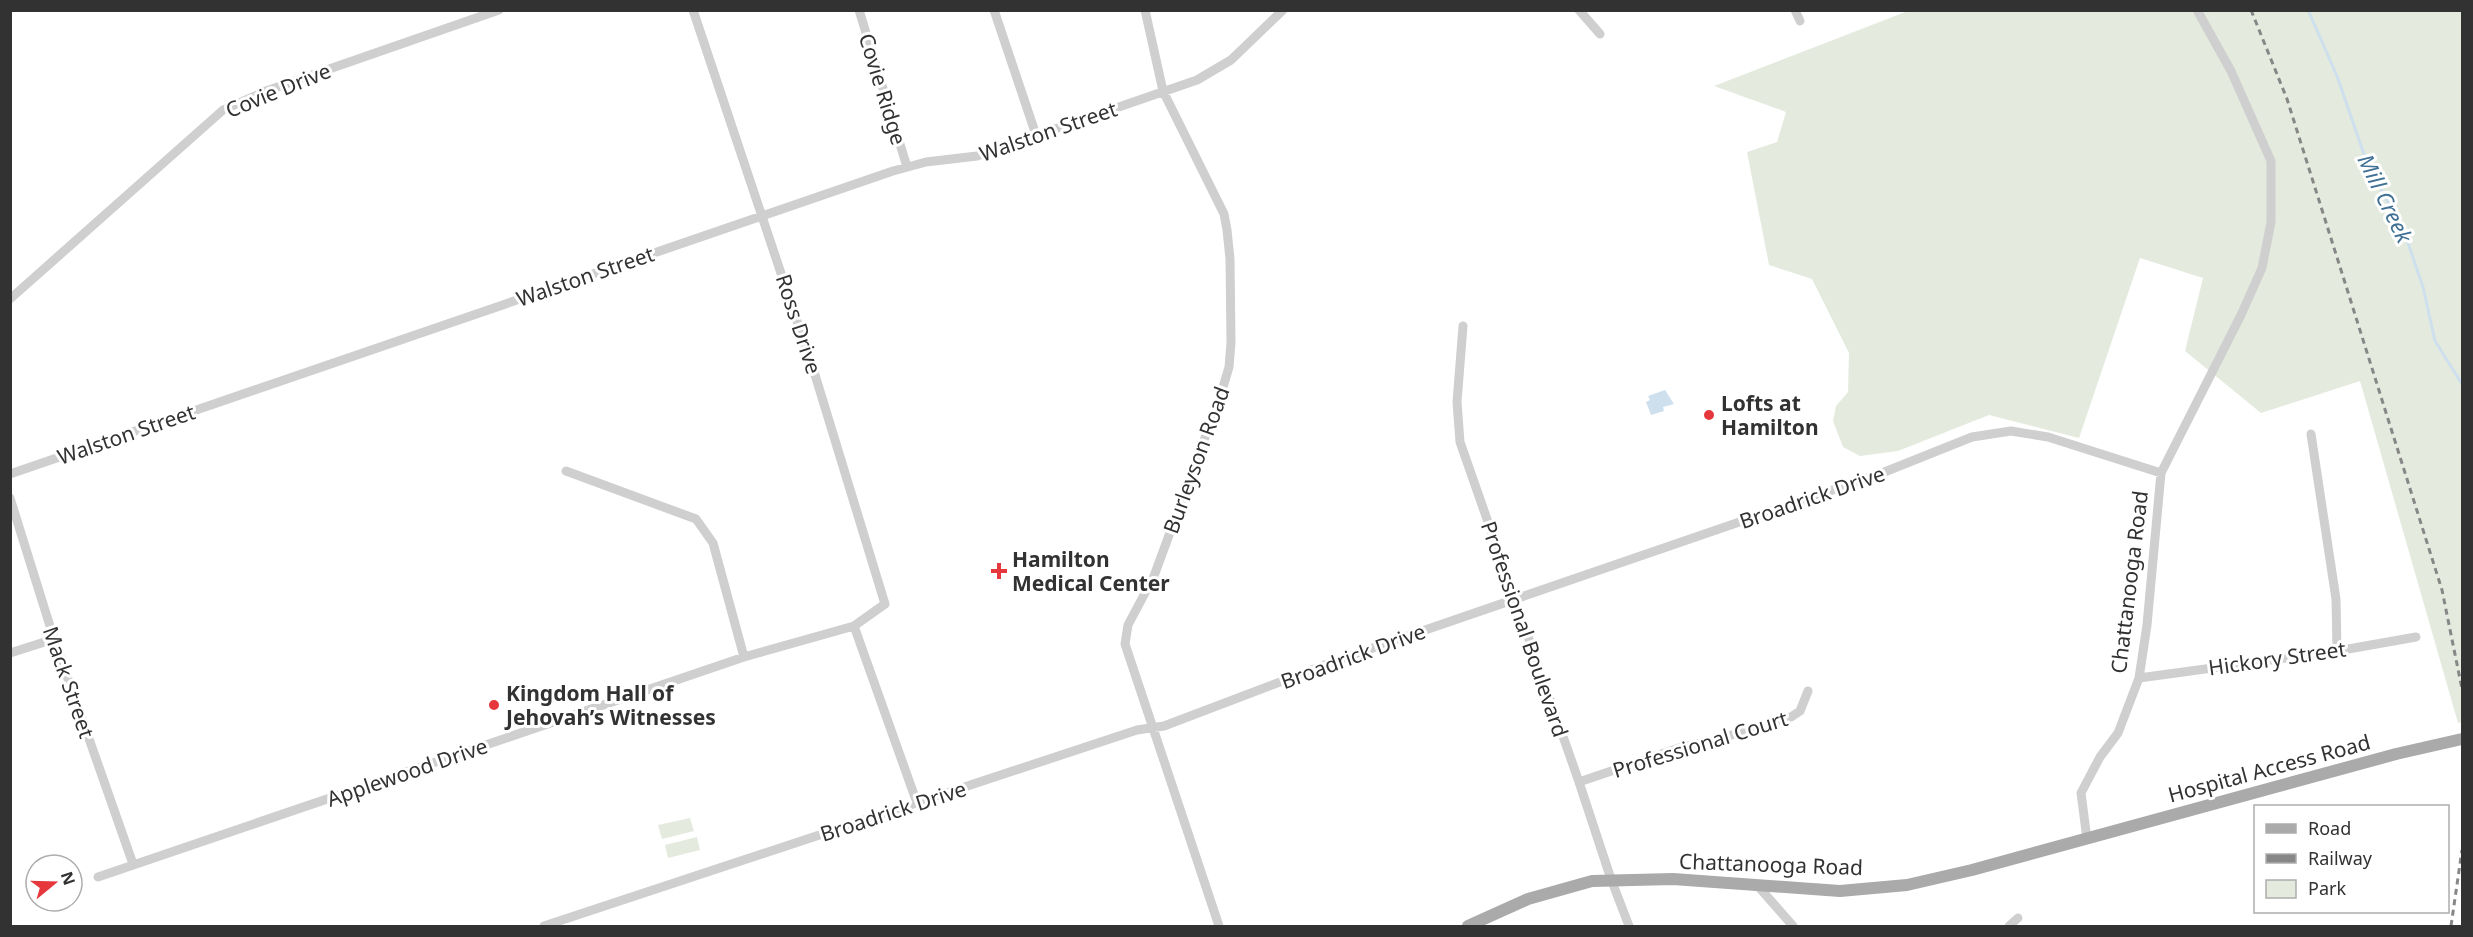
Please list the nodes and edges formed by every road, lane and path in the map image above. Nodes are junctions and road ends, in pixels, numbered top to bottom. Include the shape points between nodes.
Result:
1 (499, 10) edge
2 (693, 10) edge
3 (860, 10) edge
4 (994, 10) edge
5 (1145, 10) edge
6 (1283, 10) edge
7 (1579, 10) edge
8 (1795, 10) edge
9 (2197, 10) edge
10 (1800, 21) dead end
11 (1600, 34) dead end
12 (1163, 92) junction
13 (1036, 135) junction
14 (907, 167) junction
15 (763, 214) junction
16 (10, 299) edge
17 (1463, 326) dead end
18 (2311, 434) dead end
19 (566, 471) dead end
20 (2161, 473) junction
21 (10, 474) edge
22 (10, 498) edge
23 (1514, 601) junction
24 (854, 626) junction
25 (2415, 637) dead end
26 (54, 639) junction
27 (2337, 651) junction
28 (10, 653) edge
29 (744, 657) junction
30 (2139, 678) junction
31 (1808, 691) dead end
32 (1154, 728) junction
33 (2463, 739) edge
34 (1579, 782) junction
35 (917, 803) junction
36 (2087, 839) junction
37 (133, 864) junction
38 (98, 877) dead end
39 (1611, 879) junction
40 (1757, 885) junction
41 (2018, 918) dead end
42 (544, 927) edge
43 (1220, 927) edge
44 (1468, 927) edge
45 (1629, 927) edge
46 (1793, 927) edge
47 (2008, 927) edge

1 - 16 street, Covie Drive via 266,91 223,110
2 - 15 street, Ross Drive
3 - 14 street, Covie Ridge
4 - 13 street
5 - 12 street, Burleyson Road
6 - 12 street, Walston Street via 1231,60 1197,80
7 - 11 street
8 - 10 street
9 - 20 street, Chattanooga Road via 2231,70 2271,161 2271,222 2262,268
12 - 13 street, Walston Street
12 - 32 street, Burleyson Road via 1224,214 1229,246 1231,343 1229,367 1210,424 1154,576 1125,633 1125,644
13 - 14 street, Walston Street via 977,156
14 - 15 street, Walston Street
15 - 21 street, Walston Street
15 - 24 street, Ross Drive via 885,604
17 - 23 street, Professional Boulevard via 1457,402 1460,442
18 - 27 street via 2336,599
19 - 29 street via 696,519 713,543
20 - 23 street, Broadrick Drive via 2048,437 2011,431 1972,437 1882,473
20 - 30 street, Chattanooga Road
22 - 26 street, Mack Street
23 - 32 street, Broadrick Drive
23 - 34 street, Professional Boulevard
24 - 29 street, Applewood Drive
24 - 35 street
25 - 27 street, Hickory Street
26 - 28 street
26 - 37 street, Mack Street
27 - 30 street, Hickory Street
29 - 37 street, Applewood Drive
30 - 36 street, Chattanooga Road via 2118,733 2081,793
31 - 34 street, Professional Court via 1800,711 1791,717 1679,748
32 - 35 street, Broadrick Drive via 1137,730
32 - 43 street, Burleyson Road
33 - 36 main road, Hospital Access Road
34 - 39 street, Professional Boulevard
35 - 42 street, Broadrick Drive
36 - 40 main road, Chattanooga Road via 1907,885 1840,891
37 - 38 street, Applewood Drive
39 - 40 main road, Chattanooga Road
39 - 44 main road, Chattanooga Road via 1528,899
39 - 45 street, Professional Boulevard
40 - 46 street
41 - 47 street

